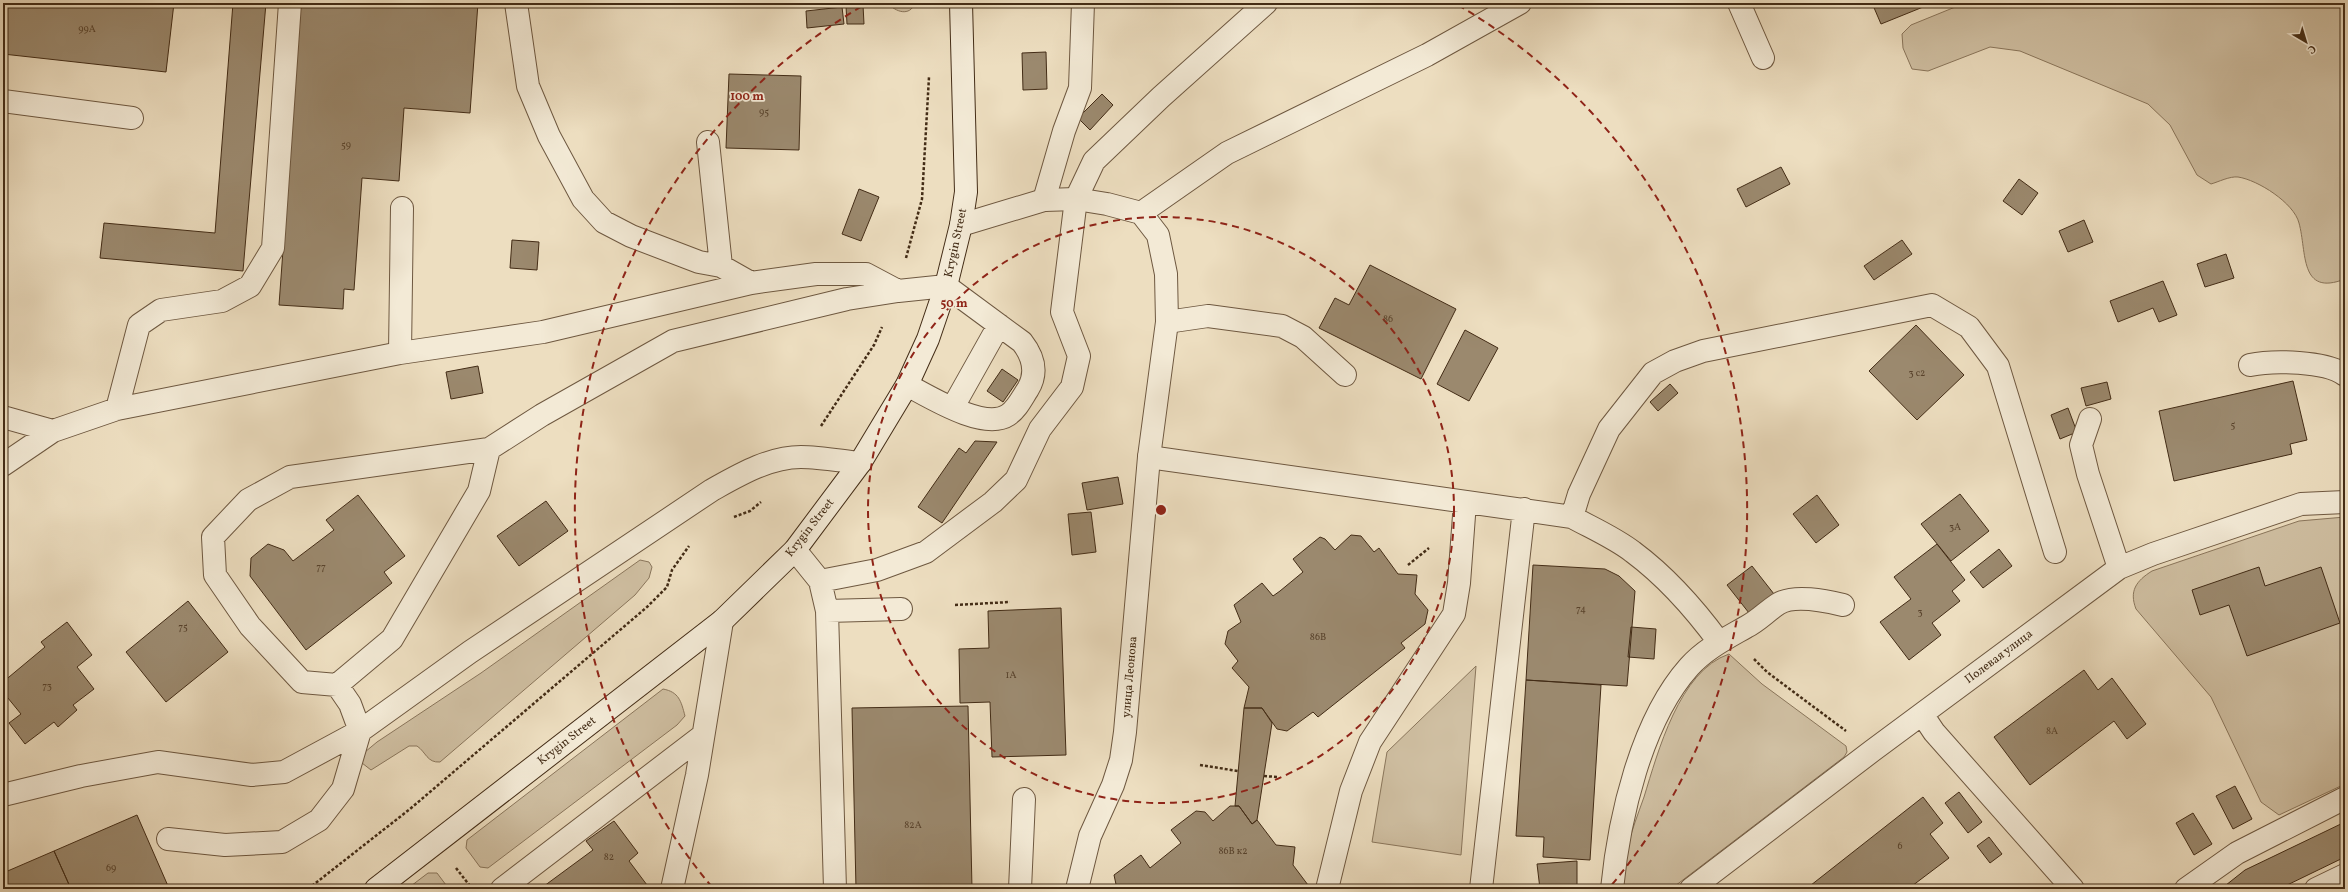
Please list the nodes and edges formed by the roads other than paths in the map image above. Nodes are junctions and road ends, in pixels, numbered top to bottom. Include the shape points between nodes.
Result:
1 (290, 3) edge
2 (516, 3) edge
3 (960, 3) edge
4 (1083, 3) edge
5 (1266, 3) edge
6 (1520, 3) edge
7 (1739, 3) edge
8 (1763, 58) dead end
9 (3, 101) edge
10 (132, 118) dead end
11 (708, 142) dead end
12 (1076, 199) junction
13 (1044, 200) junction
14 (402, 208) dead end
15 (1141, 213) junction
16 (961, 225) junction
17 (721, 266) junction
18 (751, 283) junction
19 (946, 286) junction
20 (898, 291) junction
21 (1167, 322) junction
22 (999, 325) junction
23 (400, 354) junction
24 (2250, 365) dead end
25 (1345, 375) dead end
26 (2345, 375) edge
27 (907, 385) junction
28 (953, 407) junction
29 (117, 409) junction
30 (3, 417) edge
31 (2090, 419) dead end
32 (53, 431) junction
33 (489, 449) junction
34 (1149, 457) junction
35 (860, 463) junction
36 (3, 465) edge
37 (1466, 502) junction
38 (2345, 502) edge
39 (1524, 509) junction
40 (1572, 517) junction
41 (795, 550) junction
42 (2055, 552) dead end
43 (2118, 568) junction
44 (820, 581) junction
45 (1843, 605) dead end
46 (901, 610) dead end
47 (827, 611) junction
48 (722, 620) junction
49 (1724, 639) junction
50 (337, 685) junction
51 (1922, 714) junction
52 (360, 731) junction
53 (702, 736) junction
54 (3, 795) edge
55 (2345, 798) edge
56 (1024, 799) dead end
57 (168, 839) dead end
58 (2345, 875) edge
59 (376, 889) edge
60 (502, 889) edge
61 (672, 889) edge
62 (835, 889) edge
63 (1020, 889) edge
64 (1077, 889) edge
65 (1327, 889) edge
66 (1481, 889) edge
67 (1612, 889) edge
68 (1691, 889) edge
69 (2073, 889) edge
70 (2186, 889) edge
71 (2316, 889) edge

1 - 29 main road via 272,248 250,286 222,301 161,310 140,325
2 - 17 main road via 528,86 549,136 584,199 604,222 631,236 699,262
3 - 16 main road, Krygin Street via 966,192
4 - 13 main road via 1080,88 1064,131
5 - 12 main road via 1094,161
6 - 15 main road via 1427,55 1227,153
7 - 8 main road
9 - 10 main road
11 - 17 main road
12 - 13 main road
12 - 15 main road
12 - 44 main road via 1062,312 1078,356 1072,387 1040,429 1016,480 993,502 926,552 876,570
13 - 16 main road
14 - 23 main road
15 - 21 main road, улица Леонова via 1158,235 1166,274
16 - 19 main road, Krygin Street
17 - 18 main road
18 - 20 main road via 816,274 866,274
18 - 23 main road via 543,332
19 - 20 main road
19 - 22 main road
19 - 27 main road, Krygin Street via 928,339
20 - 33 main road via 847,299 673,341 542,415
21 - 25 main road via 1208,316 1282,326 1303,337
21 - 34 main road, улица Леонова
22 - 28 main road
22 - 28 main road via 1022,342 1031,354 1034,379 1016,408 997,420 985,420
23 - 29 main road
24 - 26 main road via 2317,365 2338,370
27 - 28 main road
27 - 35 main road, Krygin Street
29 - 32 main road
30 - 32 main road
31 - 43 main road via 2081,445
32 - 36 main road
33 - 50 main road via 479,491 392,639
33 - 50 main road via 290,477 248,500 213,537 214,575 250,626 302,682
34 - 37 main road
34 - 64 main road, улица Леонова via 1126,732 1121,760 1090,836
35 - 41 main road, Krygin Street
35 - 52 main road via 800,457 768,463 736,476 477,648
37 - 39 main road
37 - 65 main road via 1454,614 1370,742 1351,791
38 - 43 main road, Полевая улица via 2301,504
39 - 40 main road
39 - 66 main road
40 - 42 main road via 1579,494 1609,429 1653,373 1675,361 1703,351 1932,305 1969,327 1998,366
40 - 49 main road via 1632,551 1667,580
41 - 44 main road
41 - 48 main road, Krygin Street
43 - 51 main road, Полевая улица
44 - 47 main road
45 - 49 main road via 1811,598 1780,603 1748,627
46 - 47 main road
47 - 62 main road
48 - 53 main road
48 - 59 main road, Krygin Street
49 - 67 main road via 1690,666 1668,696 1646,742 1626,801 1615,856
50 - 52 main road via 350,704
51 - 68 main road, Полевая улица
51 - 69 main road via 1939,738
52 - 54 main road via 284,772 252,775 158,762 81,776
52 - 57 main road via 343,789 319,820 282,842 225,845
53 - 60 main road
53 - 61 main road via 697,775
55 - 70 main road via 2237,854
56 - 63 main road
58 - 71 main road

